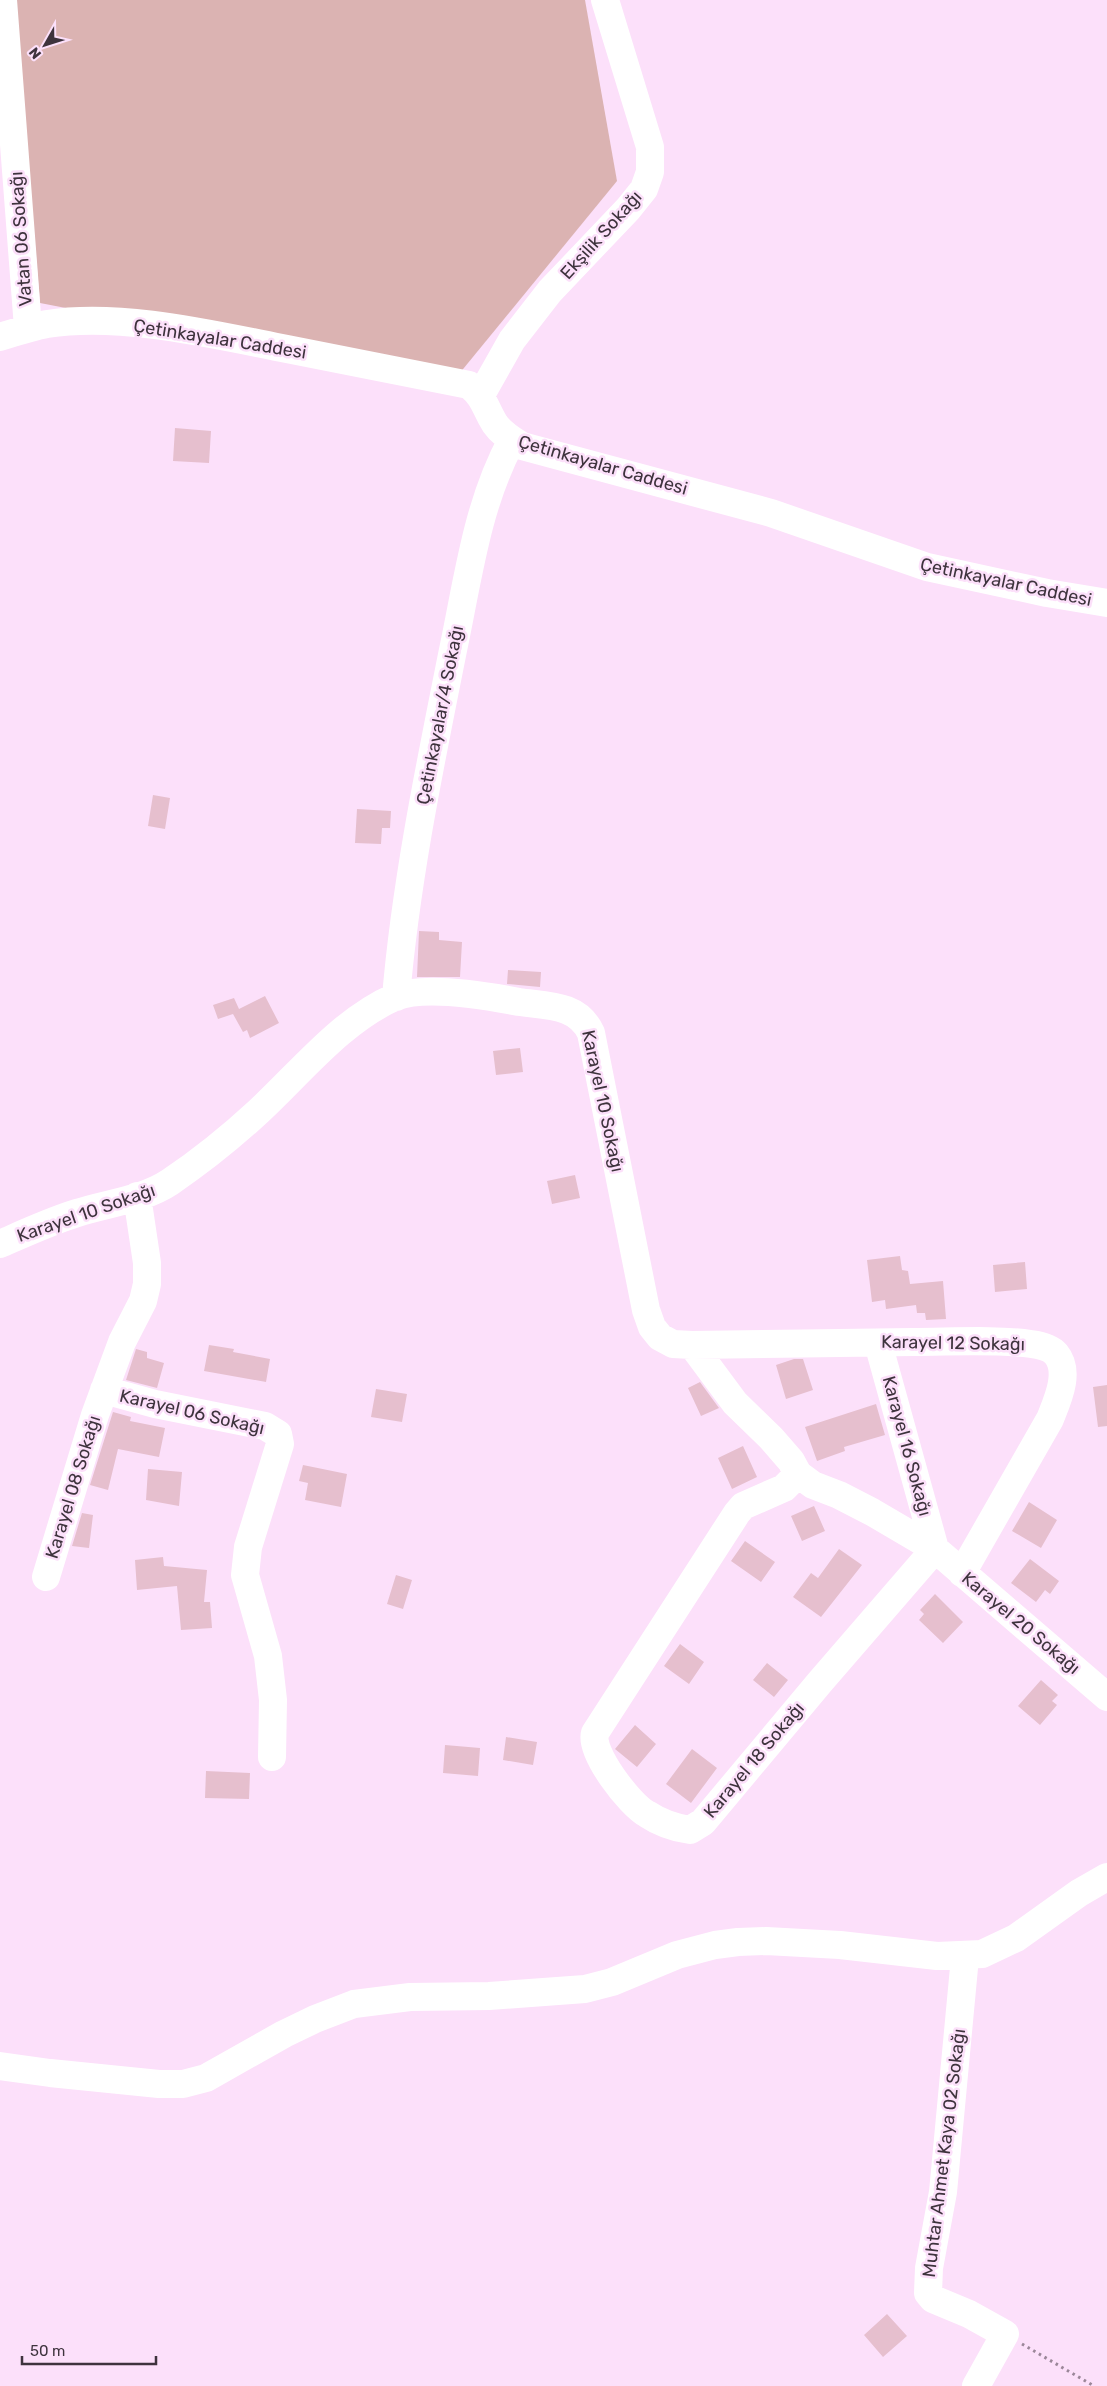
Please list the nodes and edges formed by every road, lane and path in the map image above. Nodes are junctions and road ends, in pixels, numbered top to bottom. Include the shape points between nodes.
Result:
1 (3, 0) edge
2 (605, 0) edge
3 (28, 328) junction
4 (0, 338) edge
5 (481, 394) junction
6 (512, 440) junction
7 (1107, 603) edge
8 (396, 997) junction
9 (137, 1196) junction
10 (0, 1244) edge
11 (878, 1343) junction
12 (692, 1345) junction
13 (104, 1390) junction
14 (798, 1474) junction
15 (935, 1549) junction
16 (962, 1573) junction
17 (46, 1577) dead end
18 (1107, 1696) edge
19 (272, 1756) dead end
20 (1107, 1877) edge
21 (966, 1957) junction
22 (0, 2066) edge
23 (1005, 2334) junction
24 (976, 2386) edge
25 (1094, 2386) edge

1 - 3 street, Vatan 06 Sokağı
2 - 5 street, Ekşilik Sokağı via 650,147 650,172 644,188 628,209 576,262 512,340
3 - 4 street, Çetinkayalar Caddesi
3 - 5 street, Çetinkayalar Caddesi via 68,322 157,326 469,385
5 - 6 street, Çetinkayalar Caddesi via 495,423
6 - 7 street, Çetinkayalar Caddesi via 522,446 771,513 927,567
6 - 8 street, Çetinkayalar/4 Sokağı via 491,486 471,562 410,877
8 - 9 street, Karayel 10 Sokağı via 344,1030 258,1112 205,1156 170,1182
8 - 12 street, Karayel 10 Sokağı via 426,992 489,997 564,1009 578,1014 586,1022 597,1055 646,1310 660,1337 673,1344
9 - 10 street, Karayel 10 Sokağı via 75,1214
9 - 13 street, Karayel 08 Sokağı via 147,1284 143,1301 122,1342
11 - 12 street, Karayel 12 Sokağı
11 - 15 street, Karayel 16 Sokağı
11 - 16 street, Karayel 12 Sokağı via 1031,1344 1047,1348 1056,1354 1060,1362 1063,1377 1050,1419
12 - 14 street via 735,1403 772,1438
13 - 17 street, Karayel 08 Sokağı
13 - 19 street, Karayel 06 Sokağı via 155,1404 265,1426 278,1434 280,1444 248,1547 245,1575 268,1656 273,1700
14 - 15 street
14 - 15 street, Karayel 18 Sokağı via 784,1488 743,1506 595,1734 596,1753 646,1814 690,1830 703,1822
15 - 16 street, Karayel 20 Sokağı
16 - 18 street, Karayel 20 Sokağı
20 - 21 street via 1004,1945
21 - 22 street via 831,1945 738,1942 677,1955 612,1982 586,1989 410,1997 354,2004 292,2030 206,2078 183,2084 70,2076
21 - 23 street, Muhtar Ahmet Kaya 02 Sokağı via 943,2192 929,2268 928,2293 933,2299
23 - 24 street
23 - 25 path

